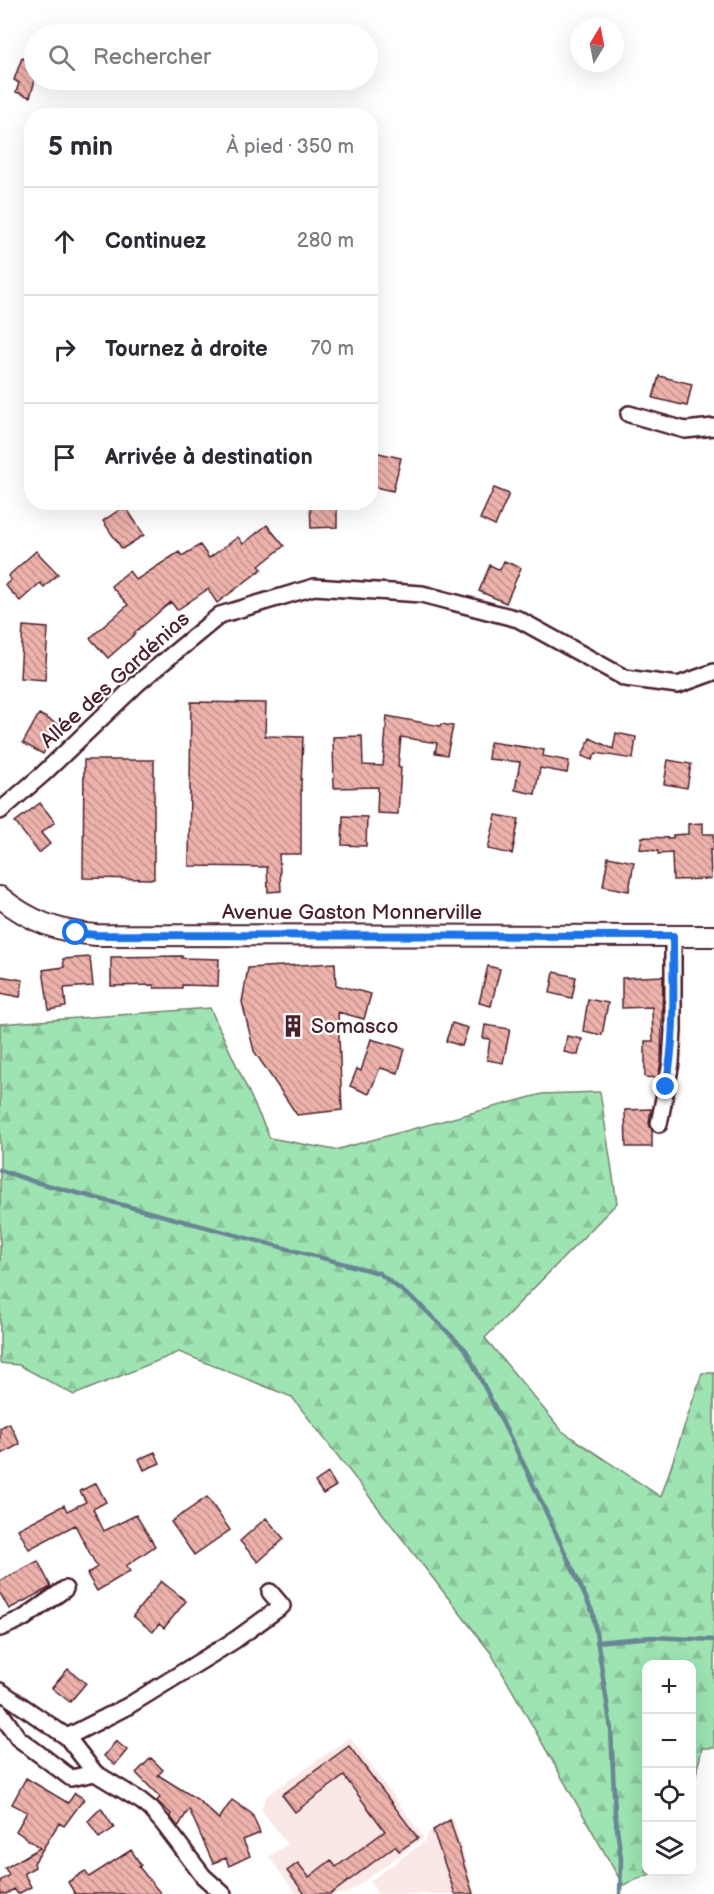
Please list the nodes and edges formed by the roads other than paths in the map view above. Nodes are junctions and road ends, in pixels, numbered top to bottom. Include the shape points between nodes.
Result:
1 (629, 414) dead end
2 (714, 426) edge
3 (714, 672) edge
4 (0, 811) edge
5 (0, 897) edge
6 (673, 936) junction
7 (714, 936) edge
8 (659, 1124) dead end
9 (65, 1589) dead end
10 (270, 1592) dead end
11 (0, 1628) edge
12 (0, 1691) edge
13 (0, 1712) edge
14 (67, 1737) junction
15 (94, 1773) junction
16 (223, 1894) edge

1 - 2 street via 685,430
3 - 4 street, Allée des Gardénias via 678,685 625,678 518,619 422,594 314,587 220,615 138,683
5 - 6 main road, Avenue Gaston Monnerville via 37,922 96,935
6 - 7 main road, Avenue Gaston Monnerville
6 - 8 street via 671,1064
9 - 11 street via 24,1618
10 - 14 street via 282,1606 235,1640 128,1706
12 - 14 street
13 - 15 street via 18,1738 71,1778
14 - 15 street
15 - 16 street via 151,1809 203,1876

